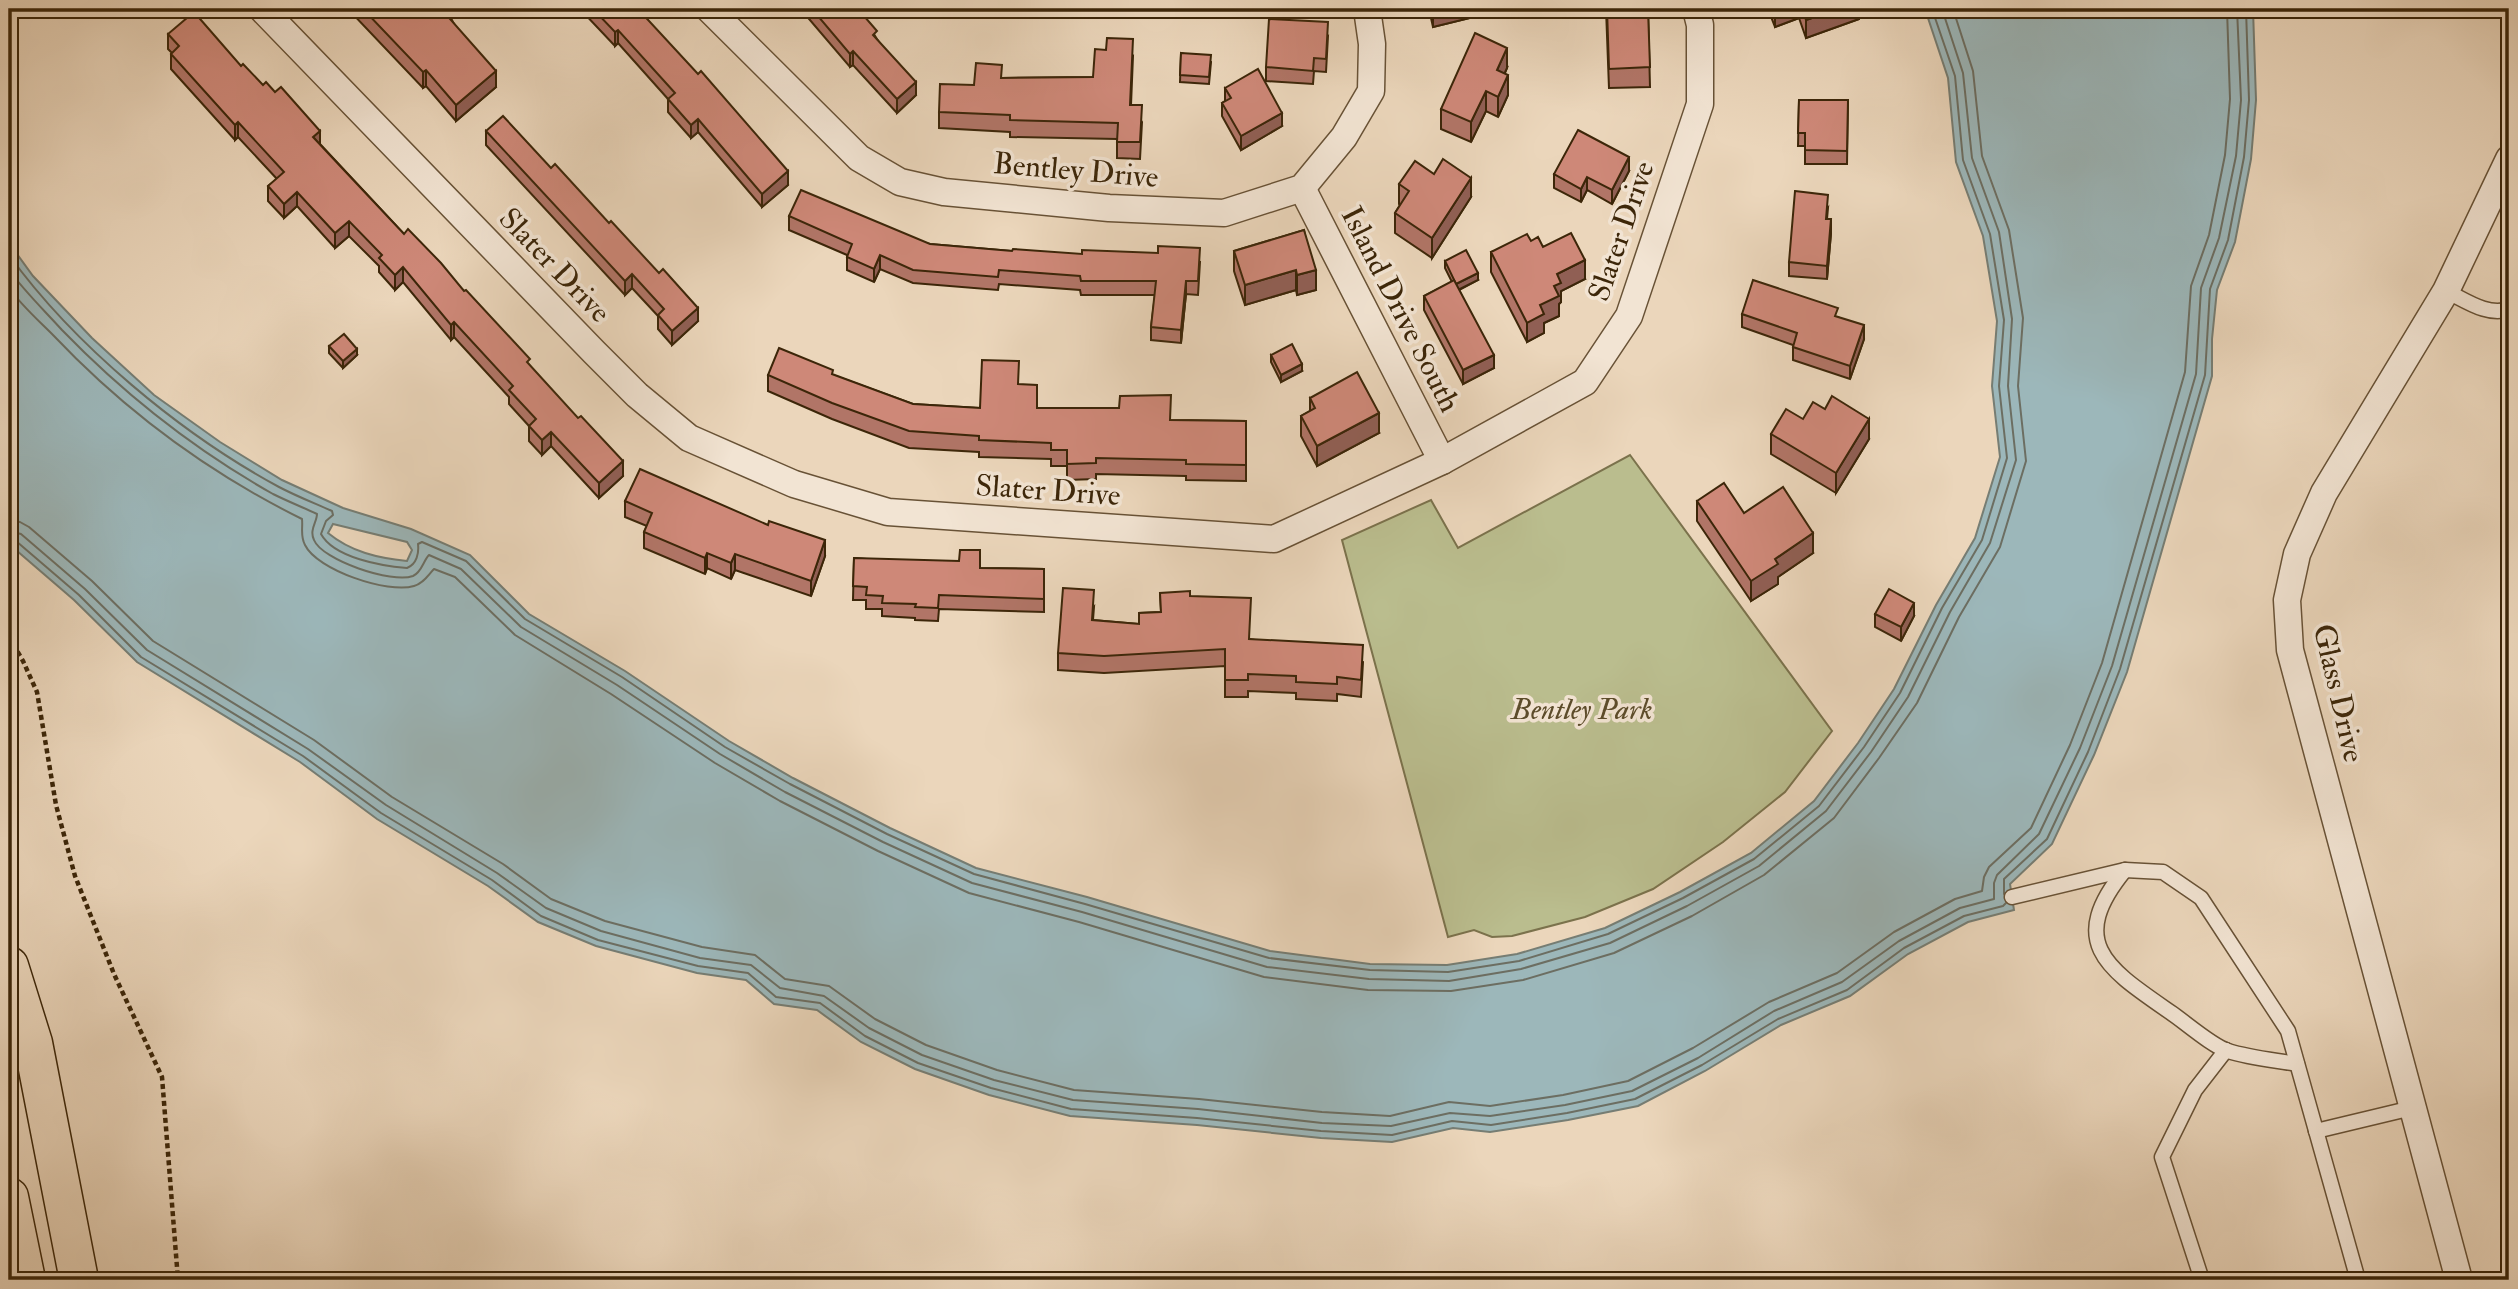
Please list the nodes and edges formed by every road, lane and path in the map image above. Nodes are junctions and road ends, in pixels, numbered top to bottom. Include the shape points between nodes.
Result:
1 (262, 9) edge
2 (709, 9) edge
3 (1367, 9) edge
4 (1696, 9) edge
5 (2509, 159) edge
6 (1302, 188) junction
7 (2446, 291) junction
8 (2509, 309) edge
9 (1442, 461) junction
10 (9, 637) edge
11 (2125, 870) junction
12 (2012, 897) dead end
13 (9, 966) edge
14 (33, 1043) junction
15 (2226, 1050) junction
16 (2297, 1064) junction
17 (2412, 1108) junction
18 (2316, 1131) junction
19 (9, 1197) edge
20 (26, 1280) edge
21 (79, 1280) edge
22 (100, 1280) edge
23 (178, 1280) edge
24 (2202, 1280) edge
25 (2358, 1280) edge
26 (2459, 1280) edge

1 - 9 street, Slater Drive via 638,395 689,438 794,484 888,512 1274,539
2 - 6 street, Bentley Drive via 859,158 900,181 944,192 1082,206 1224,213
3 - 6 street via 1371,91 1343,137
4 - 9 street, Slater Drive via 1700,104 1629,316 1585,382
5 - 7 street, Glass Drive
6 - 9 street, Island Drive South
7 - 8 lane via 2487,311
7 - 17 street, Glass Drive via 2324,493 2297,554 2287,600 2290,649
10 - 23 path via 37,692 56,805 75,876 162,1077
11 - 12 lane
11 - 15 lane via 2106,892 2099,912 2098,939 2104,960 2123,979
11 - 16 lane via 2163,872 2201,898 2288,1031
13 - 14 highway
14 - 21 highway
14 - 22 highway
15 - 16 lane
15 - 24 lane via 2195,1090 2162,1157
16 - 18 lane
17 - 18 lane
17 - 26 street, Glass Drive
18 - 25 lane
19 - 20 highway

